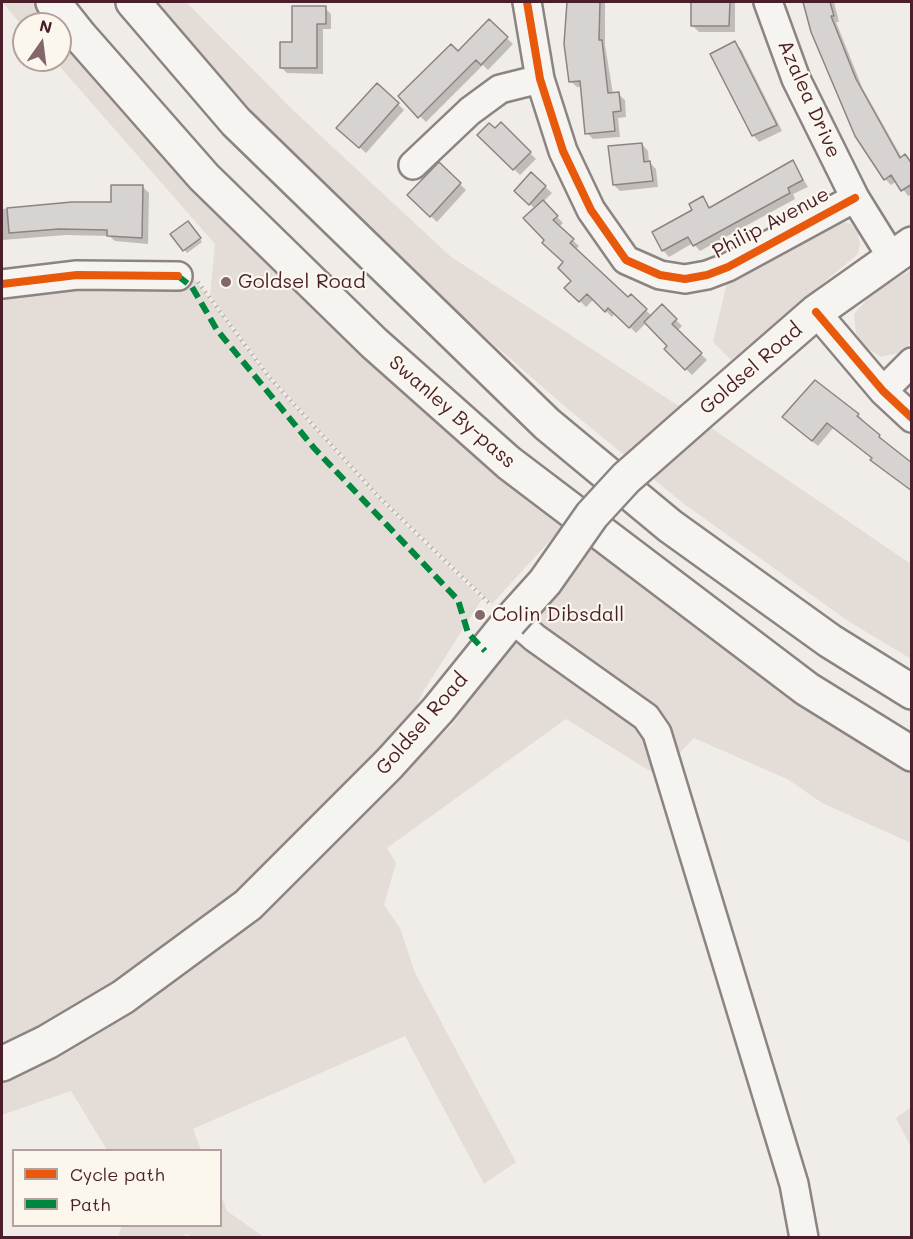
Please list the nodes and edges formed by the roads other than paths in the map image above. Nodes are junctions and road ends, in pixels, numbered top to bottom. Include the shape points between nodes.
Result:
1 (53, 2) edge
2 (133, 2) edge
3 (528, 2) edge
4 (768, 2) edge
5 (540, 79) junction
6 (413, 165) dead end
7 (855, 198) junction
8 (901, 250) edge
9 (186, 276) road end
10 (2, 284) edge
11 (816, 312) junction
12 (912, 362) edge
13 (883, 391) junction
14 (912, 418) edge
15 (510, 620) junction
16 (912, 693) edge
17 (912, 754) edge
18 (2, 1064) edge
19 (804, 1238) edge

1 - 17 main road, Swanley By-pass via 204,177 374,343 509,463 807,689
2 - 16 main road via 236,122 547,424 670,526 830,641
3 - 5 street, Philip Avenue
4 - 7 street, Azalea Drive via 796,79
5 - 6 street via 500,89 470,111
5 - 7 street, Philip Avenue via 563,151 591,210 626,260 641,269 685,279 707,275
7 - 8 street, Azalea Drive
8 - 11 main road, Goldsel Road
9 - 10 street via 77,276
11 - 13 street
11 - 15 main road, Goldsel Road, bridge via 626,478
12 - 13 street
13 - 14 street
15 - 18 main road, Goldsel Road via 389,764 248,905 123,997
15 - 19 street via 646,717 657,733 794,1184

